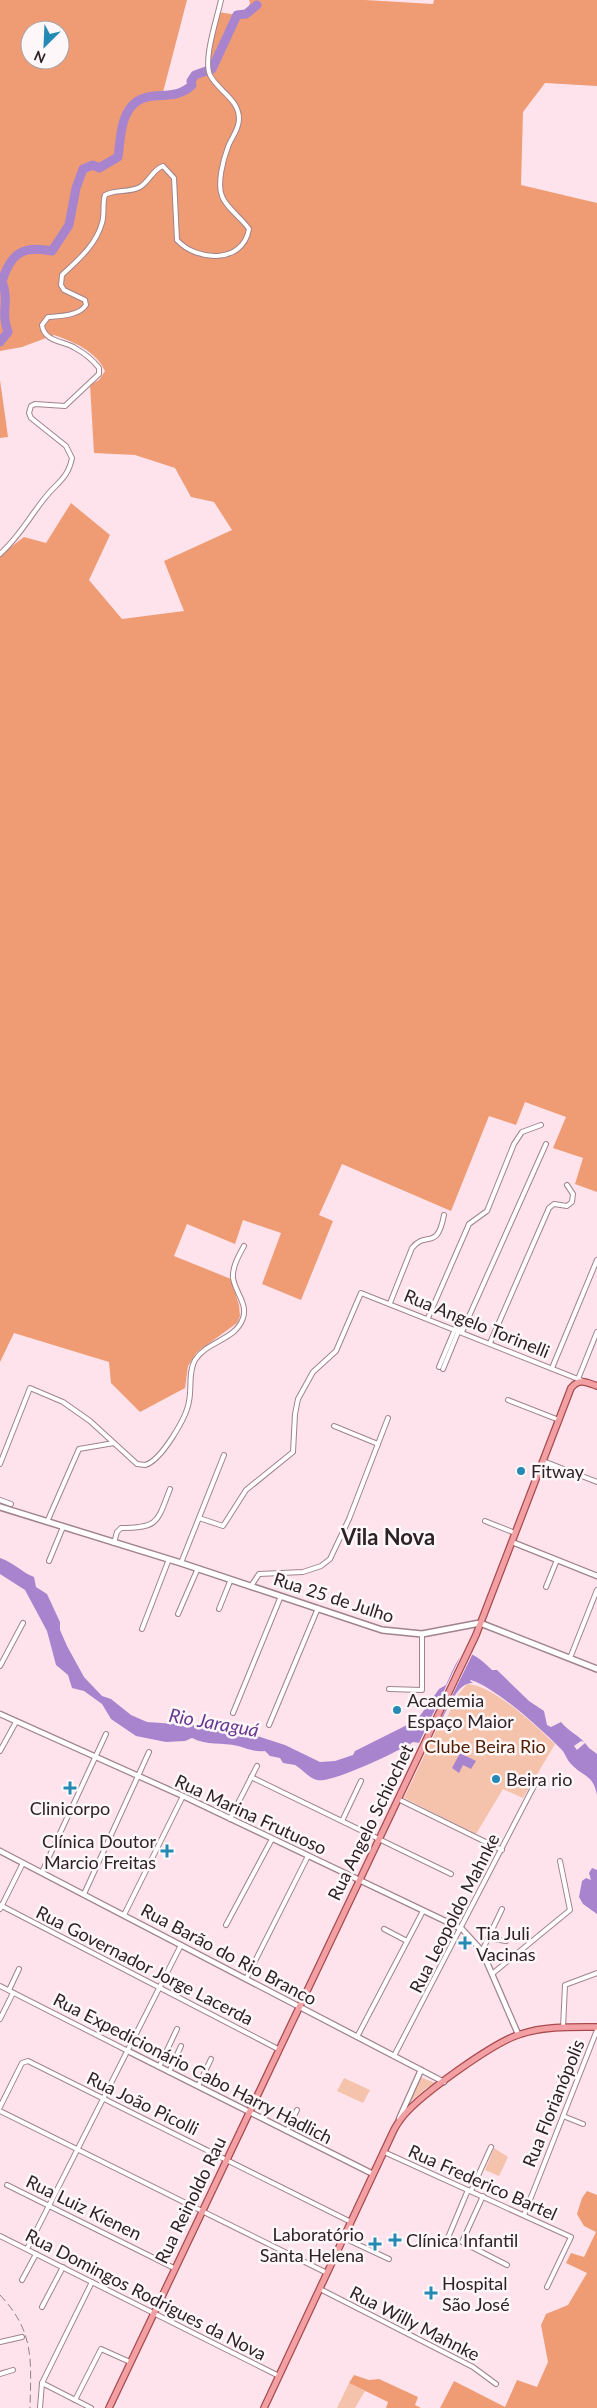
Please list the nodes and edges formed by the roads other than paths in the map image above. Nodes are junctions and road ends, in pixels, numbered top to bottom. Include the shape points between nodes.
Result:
1 (220, 0) edge
2 (0, 554) edge
3 (541, 1125) dead end
4 (546, 1144) dead end
5 (567, 1185) dead end
6 (444, 1215) dead end
7 (244, 1246) dead end
8 (597, 1262) edge
9 (390, 1303) junction
10 (428, 1318) junction
11 (459, 1330) junction
12 (597, 1332) edge
13 (490, 1343) junction
14 (441, 1368) dead end
15 (552, 1368) junction
16 (580, 1380) junction
17 (597, 1386) edge
18 (508, 1400) dead end
19 (388, 1418) dead end
20 (559, 1420) junction
21 (334, 1426) dead end
22 (114, 1444) junction
23 (378, 1444) junction
24 (224, 1455) dead end
25 (543, 1461) junction
26 (0, 1464) edge
27 (597, 1482) edge
28 (170, 1489) dead end
29 (0, 1500) edge
30 (11, 1504) dead end
31 (0, 1507) edge
32 (199, 1518) junction
33 (485, 1521) dead end
34 (47, 1522) junction
35 (63, 1527) junction
36 (515, 1533) junction
37 (512, 1542) junction
38 (114, 1543) junction
39 (169, 1559) junction
40 (557, 1560) junction
41 (49, 1561) dead end
42 (182, 1563) junction
43 (198, 1568) junction
44 (597, 1576) edge
45 (231, 1579) junction
46 (251, 1586) junction
47 (546, 1587) dead end
48 (597, 1590) edge
49 (281, 1596) junction
50 (318, 1608) junction
51 (219, 1609) dead end
52 (178, 1614) dead end
53 (23, 1623) dead end
54 (480, 1623) junction
55 (142, 1629) dead end
56 (422, 1634) junction
57 (570, 1658) junction
58 (0, 1666) edge
59 (597, 1669) edge
60 (390, 1689) dead end
61 (233, 1712) dead end
62 (0, 1714) edge
63 (16, 1722) junction
64 (269, 1725) dead end
65 (106, 1734) dead end
66 (0, 1751) edge
67 (149, 1752) dead end
68 (96, 1757) junction
69 (257, 1766) dead end
70 (138, 1776) junction
71 (251, 1777) junction
72 (361, 1781) dead end
73 (536, 1782) dead end
74 (183, 1796) junction
75 (398, 1799) junction
76 (230, 1818) junction
77 (342, 1821) junction
78 (272, 1839) junction
79 (378, 1839) junction
80 (502, 1850) junction
81 (0, 1851) edge
82 (308, 1856) junction
83 (560, 1862) dead end
84 (23, 1863) junction
85 (42, 1872) junction
86 (451, 1874) dead end
87 (359, 1880) junction
88 (84, 1894) junction
89 (1, 1907) edge
90 (502, 1909) dead end
91 (423, 1911) junction
92 (124, 1915) junction
93 (226, 1925) dead end
94 (384, 1929) dead end
95 (462, 1929) junction
96 (488, 1938) junction
97 (408, 1941) junction
98 (506, 1942) dead end
99 (181, 1945) junction
100 (482, 1951) junction
101 (19, 1969) dead end
102 (597, 1972) edge
103 (492, 1974) junction
104 (246, 1979) junction
105 (0, 1986) edge
106 (159, 1990) junction
107 (11, 1991) junction
108 (298, 2006) junction
109 (0, 2019) edge
110 (563, 2028) junction
111 (177, 2029) dead end
112 (597, 2029) edge
113 (518, 2034) junction
114 (357, 2037) junction
115 (181, 2046) dead end
116 (278, 2049) junction
117 (128, 2051) junction
118 (394, 2056) junction
119 (211, 2060) dead end
120 (159, 2067) junction
121 (421, 2070) junction
122 (169, 2072) junction
123 (444, 2082) junction
124 (198, 2086) junction
125 (103, 2099) junction
126 (0, 2109) edge
127 (297, 2110) dead end
128 (248, 2112) junction
129 (563, 2116) junction
130 (583, 2124) dead end
131 (396, 2125) junction
132 (287, 2131) junction
133 (491, 2147) dead end
134 (77, 2150) junction
135 (384, 2152) junction
136 (226, 2159) junction
137 (373, 2174) junction
138 (7, 2185) dead end
139 (470, 2190) junction
140 (483, 2196) junction
141 (49, 2205) junction
142 (202, 2211) junction
143 (524, 2215) junction
144 (351, 2222) junction
145 (0, 2236) edge
146 (344, 2238) junction
147 (447, 2240) dead end
148 (27, 2249) junction
149 (36, 2254) junction
150 (388, 2259) dead end
151 (507, 2266) dead end
152 (63, 2267) junction
153 (174, 2268) junction
154 (327, 2273) junction
155 (22, 2280) dead end
156 (92, 2282) junction
157 (547, 2287) dead end
158 (320, 2289) junction
159 (42, 2307) dead end
160 (153, 2312) junction
161 (22, 2337) dead end
162 (0, 2342) edge
163 (130, 2362) junction
164 (13, 2370) dead end
165 (0, 2374) edge
166 (279, 2376) junction
167 (42, 2383) junction
168 (496, 2384) dead end
169 (75, 2400) junction
170 (40, 2408) edge
171 (91, 2408) edge
172 (109, 2408) edge
173 (264, 2408) edge

1 - 2 street via 207,63 210,75 233,102 239,119 224,156 220,188 226,203 249,228 248,236 235,251 226,255 204,255 188,250 178,240 174,178 163,166 142,186 105,195 99,232 84,255 62,275 61,280 64,290 80,296 86,305 76,313 48,317 42,325 45,334 52,339 74,347 95,362 100,368 99,374 65,406 35,404 29,410 39,425 66,446 72,458 69,471 44,497 20,535
3 - 10 street via 522,1132 514,1144 487,1211 468,1226
4 - 11 street
5 - 13 street via 573,1194 572,1202 567,1206 554,1204 549,1208
6 - 9 street via 439,1235 418,1242 412,1248
7 - 22 street via 233,1276 243,1306 243,1317 235,1331 212,1344 195,1360 187,1411 165,1446 152,1462 142,1465 133,1462
8 - 15 street
9 - 10 street, Rua Angelo Torinelli
9 - 32 street, Rua Angelo Torinelli via 361,1293 336,1351 313,1372 298,1399 293,1452 246,1490 223,1526
10 - 11 street, Rua Angelo Torinelli
11 - 13 street, Rua Angelo Torinelli
11 - 14 street
12 - 16 street
13 - 15 street, Rua Angelo Torinelli
15 - 16 street, Rua Angelo Torinelli
16 - 17 main road
16 - 20 main road via 572,1386
18 - 20 street
19 - 23 street
20 - 25 main road
21 - 23 street
22 - 26 street via 63,1402 30,1388
22 - 34 street via 79,1449
23 - 46 street via 330,1559 303,1572 259,1574
24 - 32 street
25 - 27 street
25 - 36 main road
28 - 38 street via 157,1521 121,1528
29 - 30 street
31 - 34 main road, Rua 25 de Julho
32 - 42 street
33 - 36 street
34 - 35 main road, Rua 25 de Julho
35 - 38 main road, Rua 25 de Julho
35 - 41 street
36 - 37 main road
37 - 40 street
37 - 54 main road
38 - 39 main road, Rua 25 de Julho
39 - 42 main road, Rua 25 de Julho
39 - 55 street
40 - 44 street
40 - 47 street
42 - 43 main road, Rua 25 de Julho
43 - 45 main road, Rua 25 de Julho
43 - 52 street
45 - 46 main road, Rua 25 de Julho
45 - 51 street
46 - 49 main road, Rua 25 de Julho
48 - 57 street
49 - 50 main road, Rua 25 de Julho
49 - 61 street
50 - 56 main road, Rua 25 de Julho via 382,1630
50 - 64 street
53 - 58 street
54 - 56 main road, Rua 25 de Julho
54 - 57 main road
54 - 75 main road, Rua Angelo Schiochet
56 - 60 street via 422,1690
57 - 59 main road
62 - 63 street, Rua Marina Frutuoso
63 - 66 street
63 - 68 street, Rua Marina Frutuoso
65 - 68 street
67 - 70 street
68 - 70 street, Rua Marina Frutuoso
68 - 85 street
69 - 71 street
70 - 74 street, Rua Marina Frutuoso
70 - 88 street
71 - 76 street
71 - 77 street
72 - 77 street
73 - 80 street, Rua Leopoldo Mahnke
74 - 76 street, Rua Marina Frutuoso
74 - 92 street
75 - 79 main road, Rua Angelo Schiochet
75 - 80 street
76 - 78 street, Rua Marina Frutuoso
77 - 79 street
78 - 82 street, Rua Marina Frutuoso
78 - 93 street
79 - 86 street
79 - 87 main road, Rua Angelo Schiochet
80 - 95 street, Rua Leopoldo Mahnke
81 - 84 street, Rua Barão do Rio Branco
82 - 87 street, Rua Marina Frutuoso
82 - 104 street
83 - 103 street via 570,1910
84 - 85 street, Rua Barão do Rio Branco
84 - 89 street
85 - 88 street, Rua Barão do Rio Branco
87 - 91 street, Rua Marina Frutuoso
87 - 108 main road, Rua Angelo Schiochet
88 - 92 street, Rua Barão do Rio Branco
89 - 106 street, Rua Governador Jorge Lacerda
90 - 96 street
91 - 95 street, Rua Marina Frutuoso
91 - 97 street
92 - 99 street, Rua Barão do Rio Branco
94 - 97 street
95 - 100 street, Rua Marina Frutuoso
95 - 118 street, Rua Leopoldo Mahnke
96 - 98 street
96 - 100 street
97 - 114 street
99 - 104 street, Rua Barão do Rio Branco
99 - 106 street
100 - 103 street, Rua Marina Frutuoso
101 - 107 street
102 - 110 street via 565,1986
103 - 113 street, Rua Marina Frutuoso
104 - 108 street, Rua Barão do Rio Branco
105 - 107 street, Rua Expedicionário Cabo Harry Hadlich
106 - 116 street, Rua Governador Jorge Lacerda
106 - 117 street
107 - 109 street
107 - 117 street, Rua Expedicionário Cabo Harry Hadlich
108 - 114 street, Rua Barão do Rio Branco
108 - 116 main road, Rua Reinoldo Rau
110 - 112 main road
110 - 113 main road
111 - 120 street
112 - 129 street, Rua Florianópolis
113 - 123 main road
114 - 118 street, Rua Barão do Rio Branco
115 - 122 street
116 - 128 main road, Rua Reinoldo Rau
117 - 120 street, Rua Expedicionário Cabo Harry Hadlich
117 - 125 street
118 - 121 street, Rua Barão do Rio Branco
119 - 124 street
120 - 122 street, Rua Expedicionário Cabo Harry Hadlich
121 - 123 street, Rua Barão do Rio Branco
121 - 131 street
122 - 124 street, Rua Expedicionário Cabo Harry Hadlich
123 - 131 main road via 416,2103
124 - 128 street, Rua Expedicionário Cabo Harry Hadlich
125 - 126 street, Rua João Picolli via 24,2060
125 - 134 street
125 - 136 street, Rua João Picolli
126 - 134 street
127 - 132 street
128 - 132 street, Rua Expedicionário Cabo Harry Hadlich
128 - 136 main road, Rua Reinoldo Rau
129 - 130 street
129 - 143 street, Rua Florianópolis
131 - 135 main road
132 - 137 street, Rua Expedicionário Cabo Harry Hadlich
133 - 139 street
134 - 141 street
134 - 142 street
135 - 137 main road
135 - 139 street, Rua Frederico Bartel
136 - 142 main road, Rua Reinoldo Rau
136 - 144 street, Rua João Picolli
137 - 144 main road
138 - 141 street, Rua Luiz Kienen
139 - 140 street, Rua Frederico Bartel
139 - 147 street
140 - 143 street, Rua Frederico Bartel
140 - 151 street via 462,2242
141 - 148 street
141 - 153 street, Rua Luiz Kienen
142 - 153 main road, Rua Reinoldo Rau
142 - 154 street
143 - 157 street, Rua Frederico Bartel via 571,2237
144 - 146 main road
145 - 148 street, Rua Domingos Rodrigues da Nova
146 - 150 street
146 - 154 main road
148 - 149 street, Rua Domingos Rodrigues da Nova
149 - 152 street, Rua Domingos Rodrigues da Nova
149 - 155 street
152 - 156 street, Rua Domingos Rodrigues da Nova
152 - 159 street
153 - 160 main road, Rua Reinoldo Rau
154 - 158 main road
156 - 160 street, Rua Domingos Rodrigues da Nova
156 - 167 street
158 - 166 main road
158 - 168 street, Rua Willy Mahnke via 473,2367
160 - 163 main road, Rua Reinoldo Rau
160 - 166 street, Rua Domingos Rodrigues da Nova
161 - 162 street
163 - 169 street via 101,2349
163 - 172 main road, Rua Reinoldo Rau
164 - 165 street
166 - 173 main road
167 - 169 street
167 - 170 street
169 - 171 street

